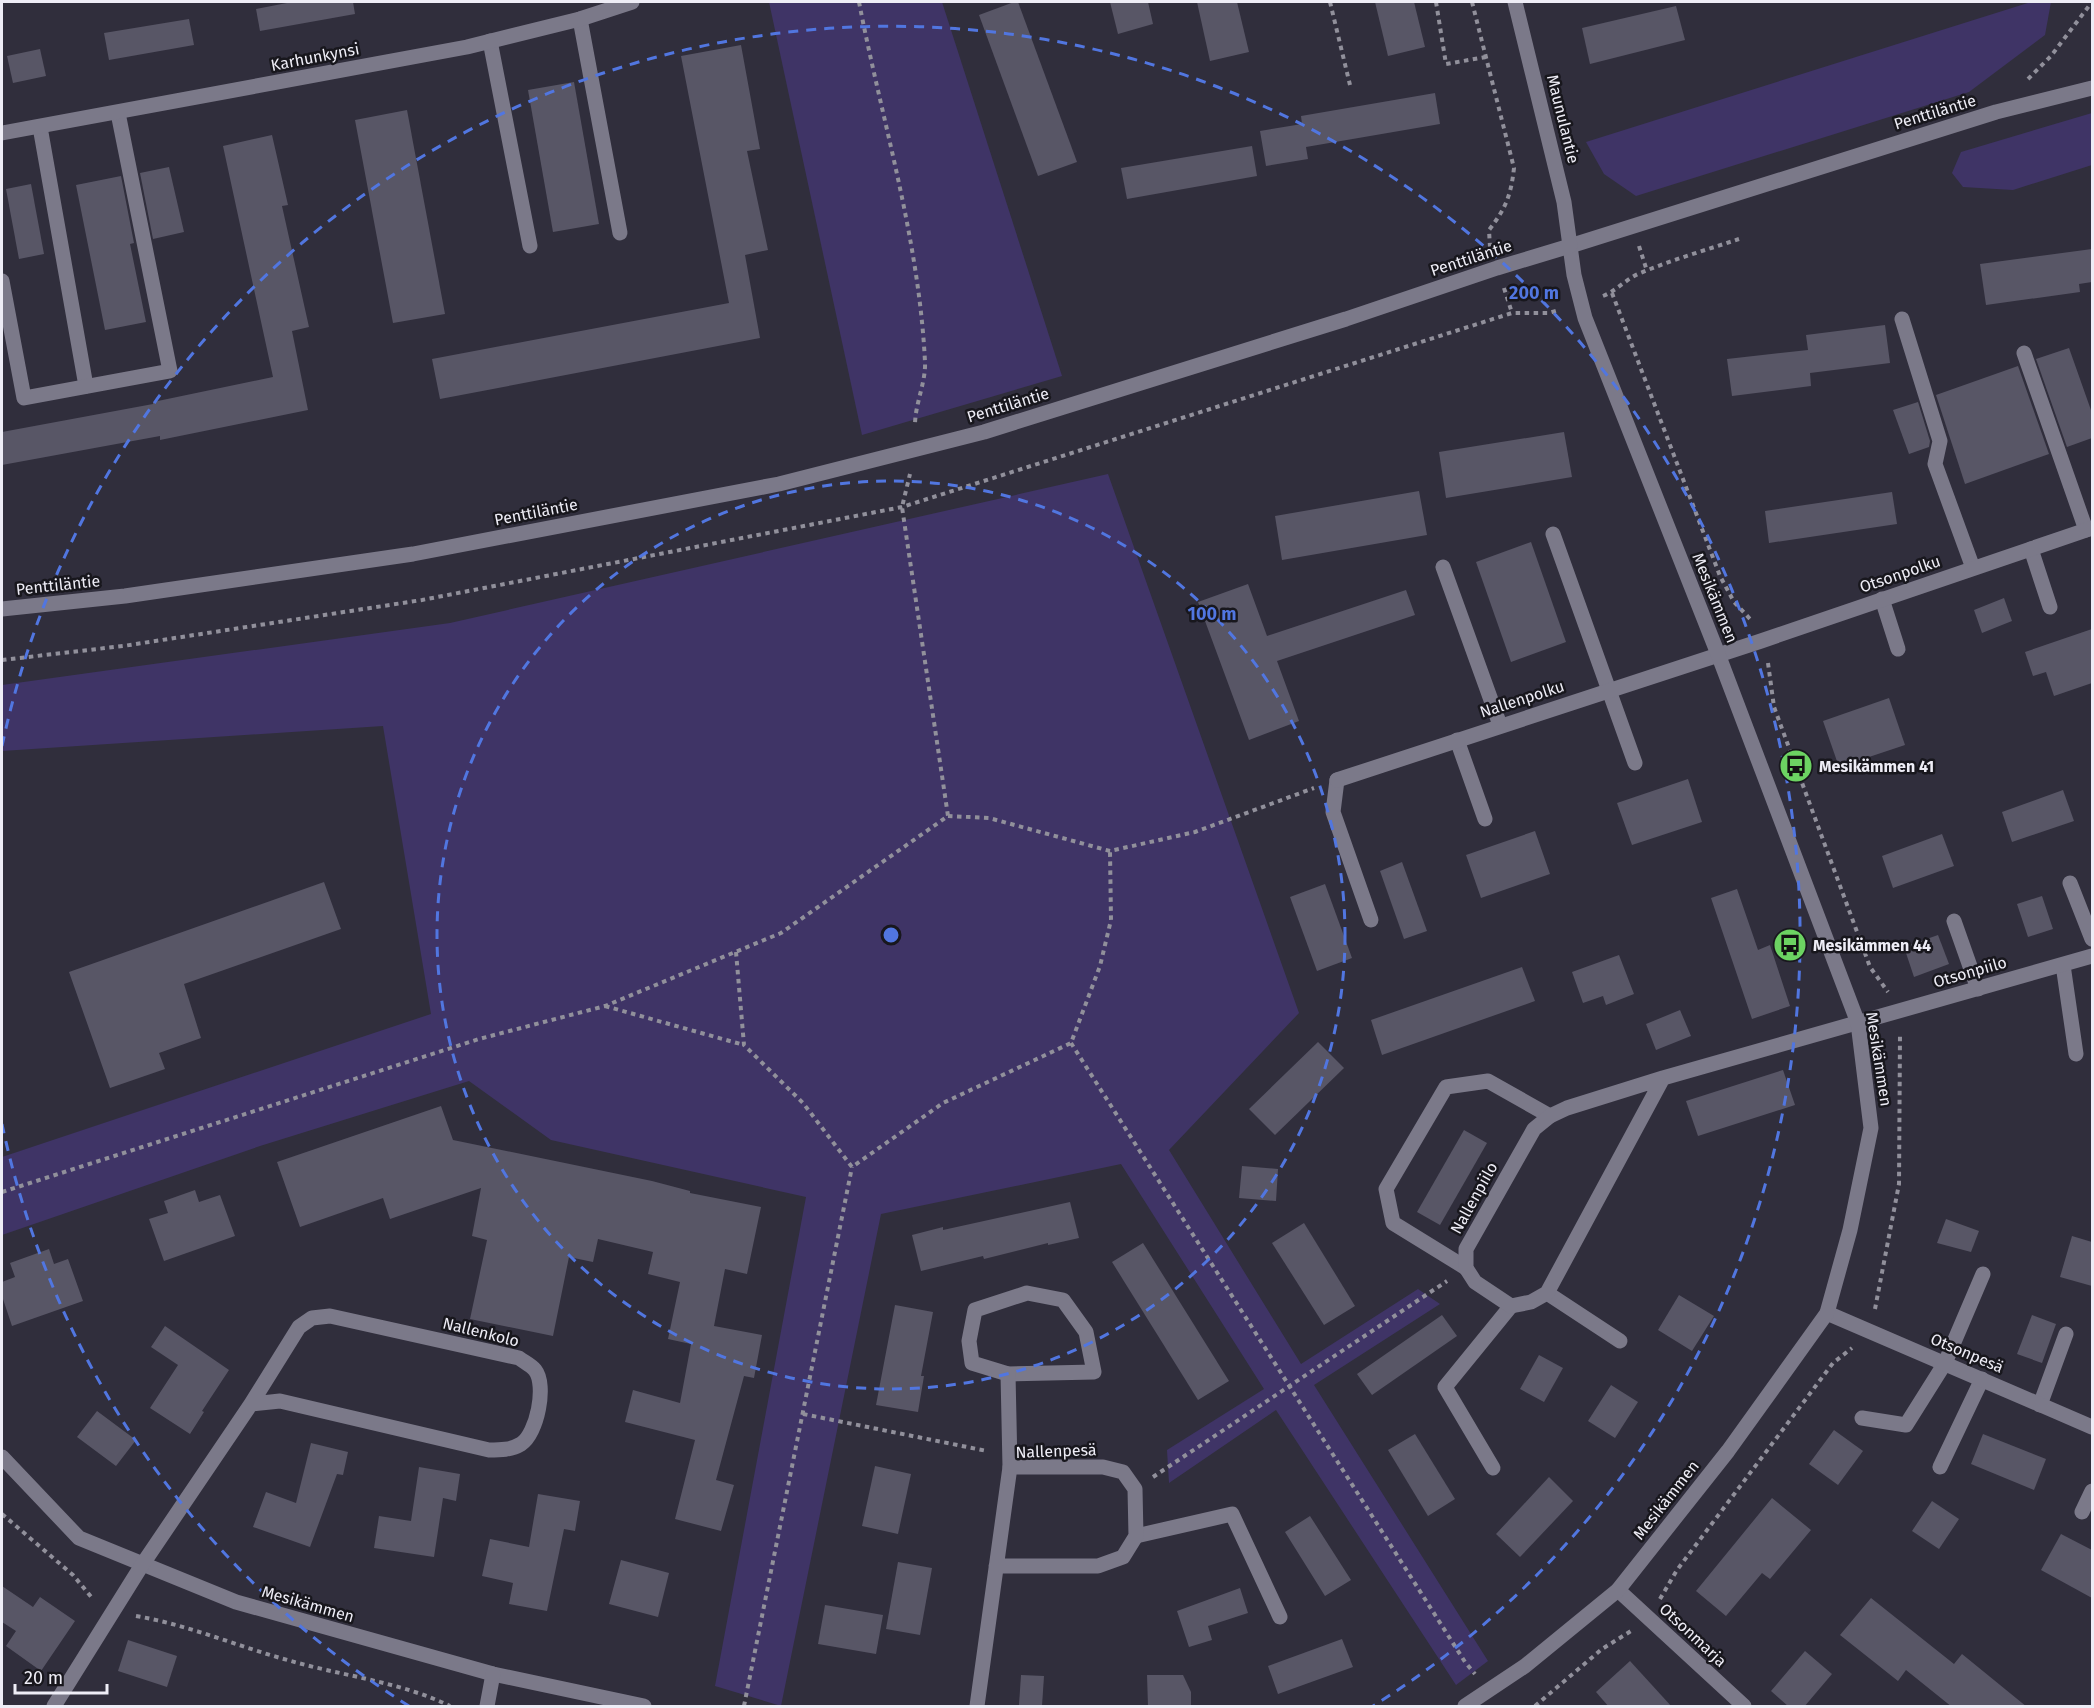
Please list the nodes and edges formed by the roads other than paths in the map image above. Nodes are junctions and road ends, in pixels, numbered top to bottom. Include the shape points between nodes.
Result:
1 (632, 2) edge
2 (1515, 2) edge
3 (580, 19) junction
4 (490, 41) junction
5 (2092, 88) edge
6 (118, 113) junction
7 (40, 127) junction
8 (2, 134) edge
9 (620, 233) dead end
10 (530, 246) dead end
11 (1570, 246) junction
12 (2, 281) edge
13 (1902, 319) dead end
14 (2024, 353) dead end
15 (86, 386) junction
16 (2089, 529) edge
17 (1552, 534) dead end
18 (2031, 549) junction
19 (1443, 567) dead end
20 (1973, 568) junction
21 (1882, 599) junction
22 (2050, 607) dead end
23 (2, 609) edge
24 (1898, 649) dead end
25 (1718, 654) junction
26 (1610, 689) junction
27 (1500, 725) junction
28 (1457, 740) junction
29 (1635, 763) dead end
30 (1485, 819) dead end
31 (2070, 883) dead end
32 (1371, 920) dead end
33 (1954, 921) dead end
34 (2092, 939) edge
35 (2092, 956) edge
36 (2063, 965) junction
37 (1978, 989) junction
38 (1858, 1023) junction
39 (2076, 1054) dead end
40 (1663, 1078) junction
41 (1550, 1116) junction
42 (1466, 1268) junction
43 (1983, 1274) dead end
44 (1546, 1293) junction
45 (1511, 1306) junction
46 (1827, 1313) junction
47 (2066, 1334) dead end
48 (1620, 1341) dead end
49 (1945, 1363) junction
50 (1008, 1374) junction
51 (1982, 1379) junction
52 (251, 1404) junction
53 (2040, 1404) junction
54 (1863, 1418) dead end
55 (2092, 1427) edge
56 (2, 1457) edge
57 (1010, 1467) junction
58 (1940, 1467) dead end
59 (1492, 1468) dead end
60 (2092, 1491) edge
61 (2082, 1512) dead end
62 (1136, 1536) junction
63 (142, 1565) junction
64 (996, 1566) junction
65 (1618, 1590) junction
66 (1280, 1617) dead end
67 (493, 1674) junction
68 (54, 1707) edge
69 (487, 1707) edge
70 (644, 1707) edge
71 (977, 1707) edge
72 (1465, 1707) edge
73 (1744, 1707) edge

1 - 3 street, Karhunkynsi
2 - 11 street, Maunulantie via 1564,202
3 - 4 street, Karhunkynsi
3 - 9 street
4 - 6 street, Karhunkynsi
4 - 10 street
5 - 11 street, Penttiläntie via 1996,112
6 - 7 street, Karhunkynsi
6 - 15 street via 170,371
7 - 8 street, Karhunkynsi
7 - 15 street
11 - 23 street, Penttiläntie via 984,432 779,484 413,554 125,596
11 - 25 street, Mesikämmen via 1585,318
12 - 15 street via 24,398
13 - 20 street via 1940,441 1935,464
14 - 16 street
16 - 18 street, Otsonpolku
17 - 26 street
18 - 20 street, Otsonpolku
18 - 22 street
19 - 27 street
20 - 21 street, Otsonpolku
21 - 24 street
21 - 25 street, Otsonpolku
25 - 26 street, Nallenpolku
25 - 38 street, Mesikämmen
26 - 27 street, Nallenpolku
26 - 29 street
27 - 28 street, Nallenpolku
28 - 30 street
28 - 32 street, Nallenpolku via 1337,780 1333,812
31 - 34 street
33 - 37 street
35 - 36 street, Otsonpiilo
36 - 37 street, Otsonpiilo
36 - 39 street
37 - 38 street, Otsonpiilo
38 - 40 street, Nallenpiilo
38 - 46 street, Mesikämmen via 1871,1128 1850,1230
40 - 41 street, Nallenpiilo
40 - 44 street
41 - 42 street, Nallenpiilo via 1534,1129 1466,1249
41 - 42 street via 1488,1081 1446,1087 1386,1189 1393,1223
42 - 45 street via 1474,1282
43 - 49 street
44 - 45 street via 1531,1302
44 - 48 street
45 - 59 street via 1445,1387
46 - 49 street, Otsonpesä
46 - 65 street, Mesikämmen via 1728,1451
47 - 53 street
49 - 51 street, Otsonpesä
49 - 54 street via 1906,1425
50 - 50 street via 1094,1372 1086,1332 1063,1300 1027,1293 975,1310 969,1341 972,1364
50 - 57 street
51 - 53 street, Otsonpesä
51 - 58 street
52 - 52 street, Nallenkolo via 300,1327 312,1318 330,1316 519,1358 535,1370 542,1385 533,1428 522,1443 504,1450 489,1450 280,1401
52 - 63 street, Nallenkolo
53 - 55 street, Otsonpesä
56 - 63 street, Mesikämmen via 80,1538
57 - 62 street, Nallenpesä via 1103,1467 1123,1472 1135,1489
57 - 64 street, Nallenpesä
60 - 61 street
62 - 64 street via 1123,1557 1098,1566
62 - 66 street via 1232,1514
63 - 67 street, Mesikämmen via 236,1602
63 - 68 street, Nallenkolo
64 - 71 street, Nallenpesä
65 - 72 street, Mesikämmen via 1524,1666
65 - 73 street, Otsonmarja
67 - 69 street
67 - 70 street, Mesikämmen

